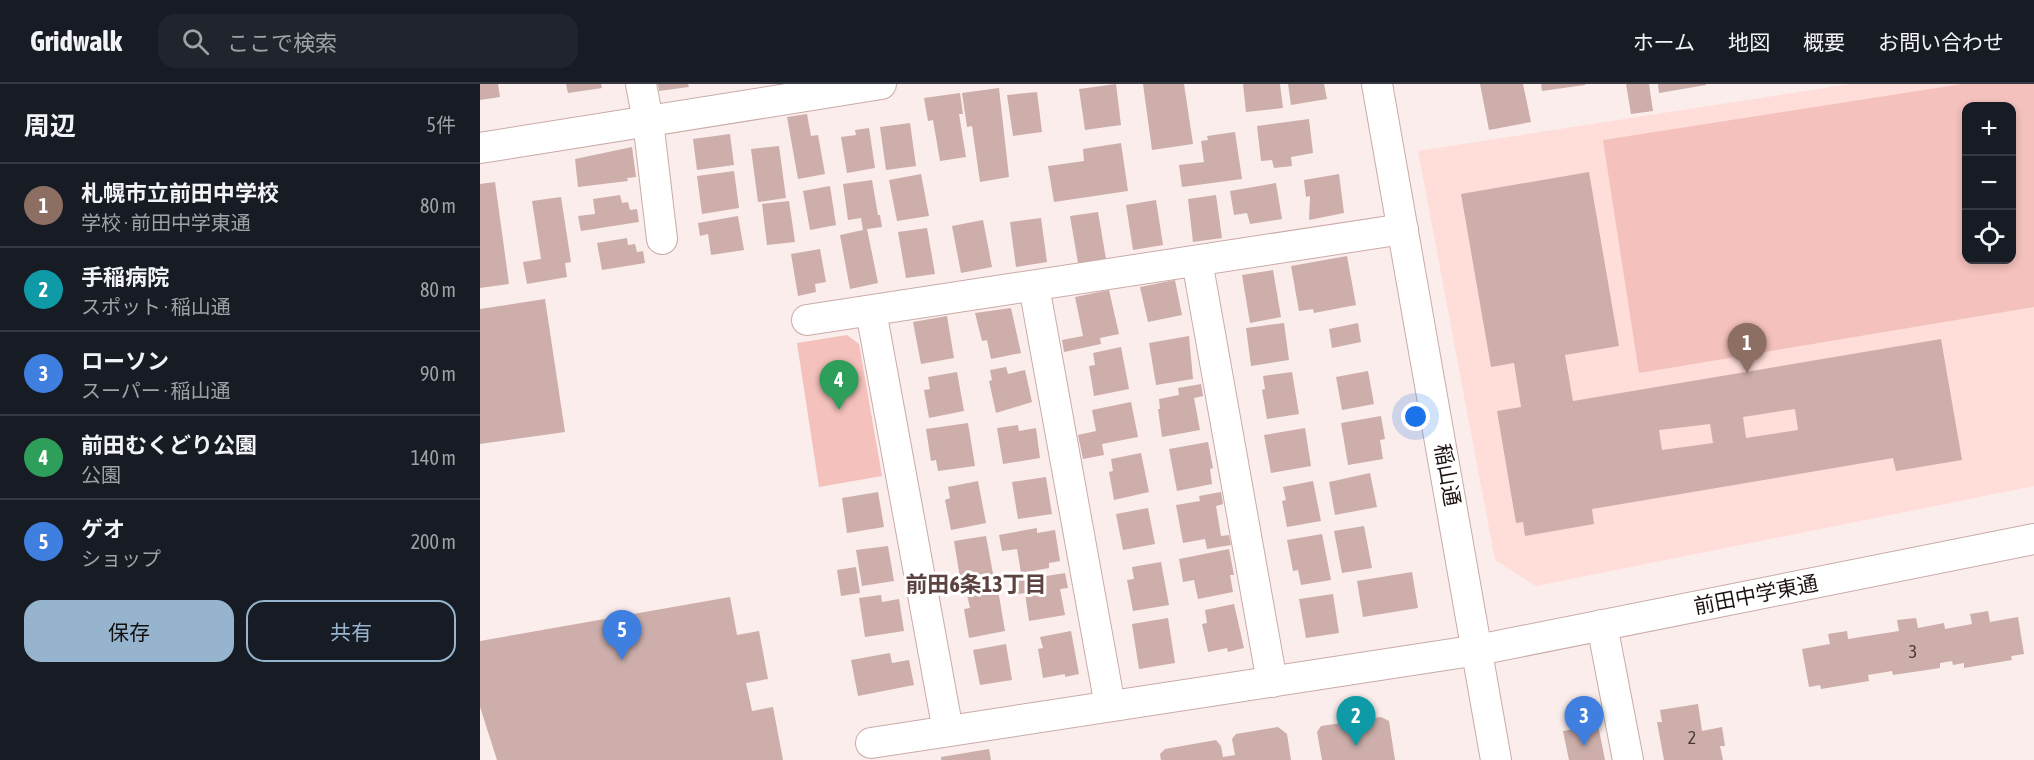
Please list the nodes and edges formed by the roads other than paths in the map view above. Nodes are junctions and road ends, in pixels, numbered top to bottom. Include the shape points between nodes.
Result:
1 (641, 84) edge
2 (881, 84) edge
3 (1377, 84) edge
4 (648, 121) junction
5 (480, 148) edge
6 (1403, 229) junction
7 (662, 239) dead end
8 (1197, 261) junction
9 (1034, 286) junction
10 (871, 311) junction
11 (807, 320) dead end
12 (2034, 539) edge
13 (1602, 625) junction
14 (1478, 650) junction
15 (1272, 682) junction
16 (1110, 706) junction
17 (948, 731) junction
18 (871, 743) dead end
19 (1496, 760) edge
20 (1628, 760) edge

1 - 4 street
2 - 4 street
3 - 6 street, 稲山通
4 - 5 street
4 - 7 street
6 - 8 street
6 - 14 street, 稲山通
8 - 9 street
8 - 15 street
9 - 10 street
9 - 16 street
10 - 11 street
10 - 17 street
12 - 13 street, 前田中学東通
13 - 14 street, 前田中学東通
13 - 20 street
14 - 15 street, 前田中学東通
14 - 19 street, 稲山通
15 - 16 street, 前田中学東通
16 - 17 street, 前田中学東通
17 - 18 street, 前田中学東通

